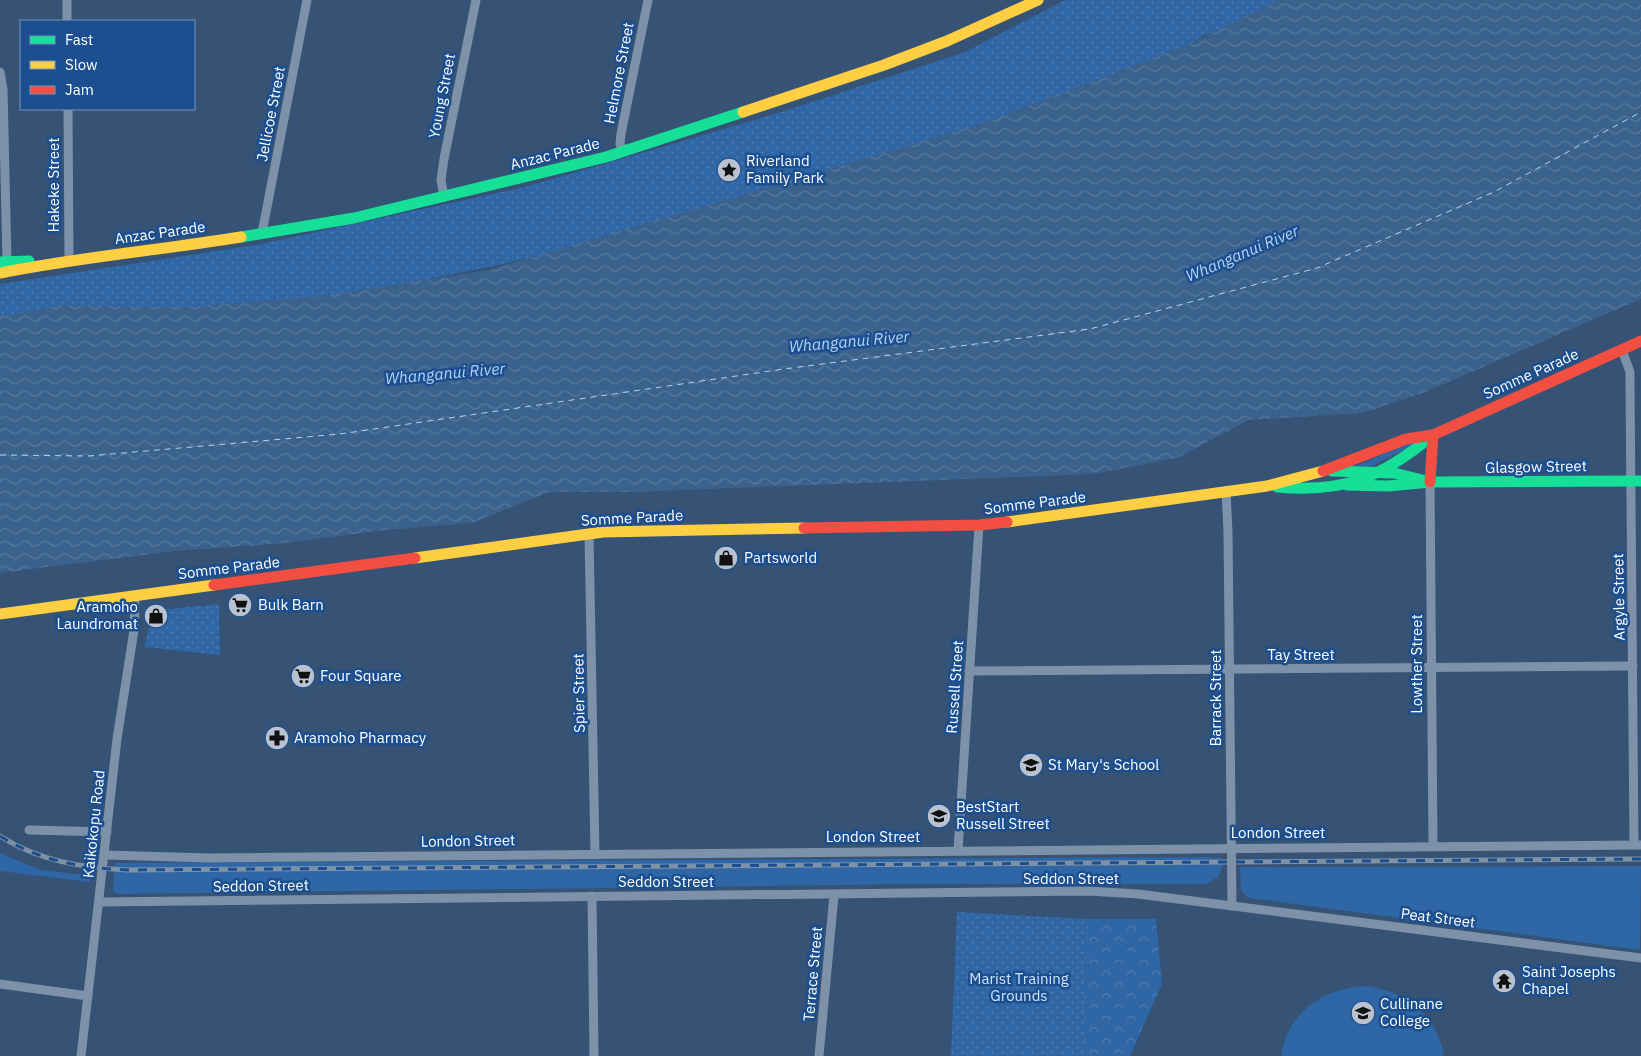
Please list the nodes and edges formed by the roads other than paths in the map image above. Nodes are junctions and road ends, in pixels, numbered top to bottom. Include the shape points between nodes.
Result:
1 (67, 0) edge
2 (307, 0) edge
3 (476, 0) edge
4 (648, 0) edge
5 (1038, 0) edge
6 (68, 20) edge
7 (0, 72) edge
8 (68, 110) edge
9 (623, 152) junction
10 (444, 198) junction
11 (262, 233) junction
12 (64, 261) junction
13 (3, 262) edge
14 (0, 273) edge
15 (1641, 341) edge
16 (1622, 350) junction
17 (1433, 435) junction
18 (1324, 471) junction
19 (1378, 471) junction
20 (1636, 481) edge
21 (1430, 482) junction
22 (1347, 485) junction
23 (1267, 486) junction
24 (1226, 491) junction
25 (979, 525) junction
26 (589, 534) junction
27 (135, 596) junction
28 (0, 614) edge
29 (1633, 666) junction
30 (1431, 668) junction
31 (1230, 669) junction
32 (969, 671) junction
33 (29, 830) dead end
34 (107, 832) junction
35 (1638, 845) edge
36 (1432, 846) junction
37 (1231, 847) junction
38 (958, 850) junction
39 (594, 853) junction
40 (105, 855) junction
41 (834, 895) junction
42 (592, 896) junction
43 (99, 902) junction
44 (1232, 906) junction
45 (1641, 958) edge
46 (0, 984) edge
47 (88, 996) junction
48 (81, 1056) edge
49 (594, 1056) edge
50 (819, 1056) edge

1 - 6 street
2 - 11 street, Jellicoe Street
3 - 10 street, Young Street via 444,159 441,180
4 - 9 street, Helmore Street via 621,134
5 - 9 main road, Anzac Parade via 948,41 884,65
7 - 13 street via 3,88
8 - 12 street, Hakeke Street
9 - 10 main road, Anzac Parade
10 - 11 main road, Anzac Parade via 354,218
11 - 12 main road, Anzac Parade
12 - 13 main road, Anzac Parade
12 - 14 main road, Anzac Parade
15 - 16 main road, Somme Parade
16 - 17 main road, Somme Parade
16 - 20 street, Argyle Street via 1630,372
17 - 18 main road, Somme Parade via 1406,439
17 - 19 main road, Somme Parade via 1413,453
17 - 21 main road
18 - 19 main road, Glasgow Street
18 - 23 main road, Somme Parade
19 - 21 main road, Glasgow Street via 1412,475
19 - 22 main road, Somme Parade
20 - 21 main road, Glasgow Street
20 - 29 street, Argyle Street
21 - 22 main road, Glasgow Street via 1410,486
21 - 30 street, Lowther Street
22 - 23 main road, Somme Parade
23 - 24 main road, Somme Parade
24 - 25 main road, Somme Parade
24 - 31 street, Barrack Street
25 - 26 main road, Somme Parade
25 - 32 street, Russell Street
26 - 27 main road, Somme Parade
26 - 39 street, Spier Street
27 - 28 main road, Somme Parade
27 - 34 street, Kaikokopu Road via 130,664 117,739
29 - 30 street, Tay Street
29 - 35 street, Argyle Street
30 - 31 street, Tay Street
30 - 36 street, Lowther Street
31 - 32 street, Tay Street
31 - 37 street, Barrack Street
32 - 38 street, Russell Street
33 - 34 street
34 - 40 street, Kaikokopu Road
35 - 36 street, London Street
36 - 37 street, London Street
37 - 38 street, London Street
37 - 44 street, Barrack Street
38 - 39 street, London Street
39 - 40 street, London Street via 209,858
40 - 43 street, Kaikokopu Road
41 - 42 street, Seddon Street
41 - 44 street, Seddon Street via 1088,891
41 - 50 street, Terrace Street
42 - 43 street, Seddon Street
42 - 49 street
43 - 47 street, Kaikokopu Road
44 - 45 street, Peat Street
46 - 47 street
47 - 48 street, Kaikokopu Road

